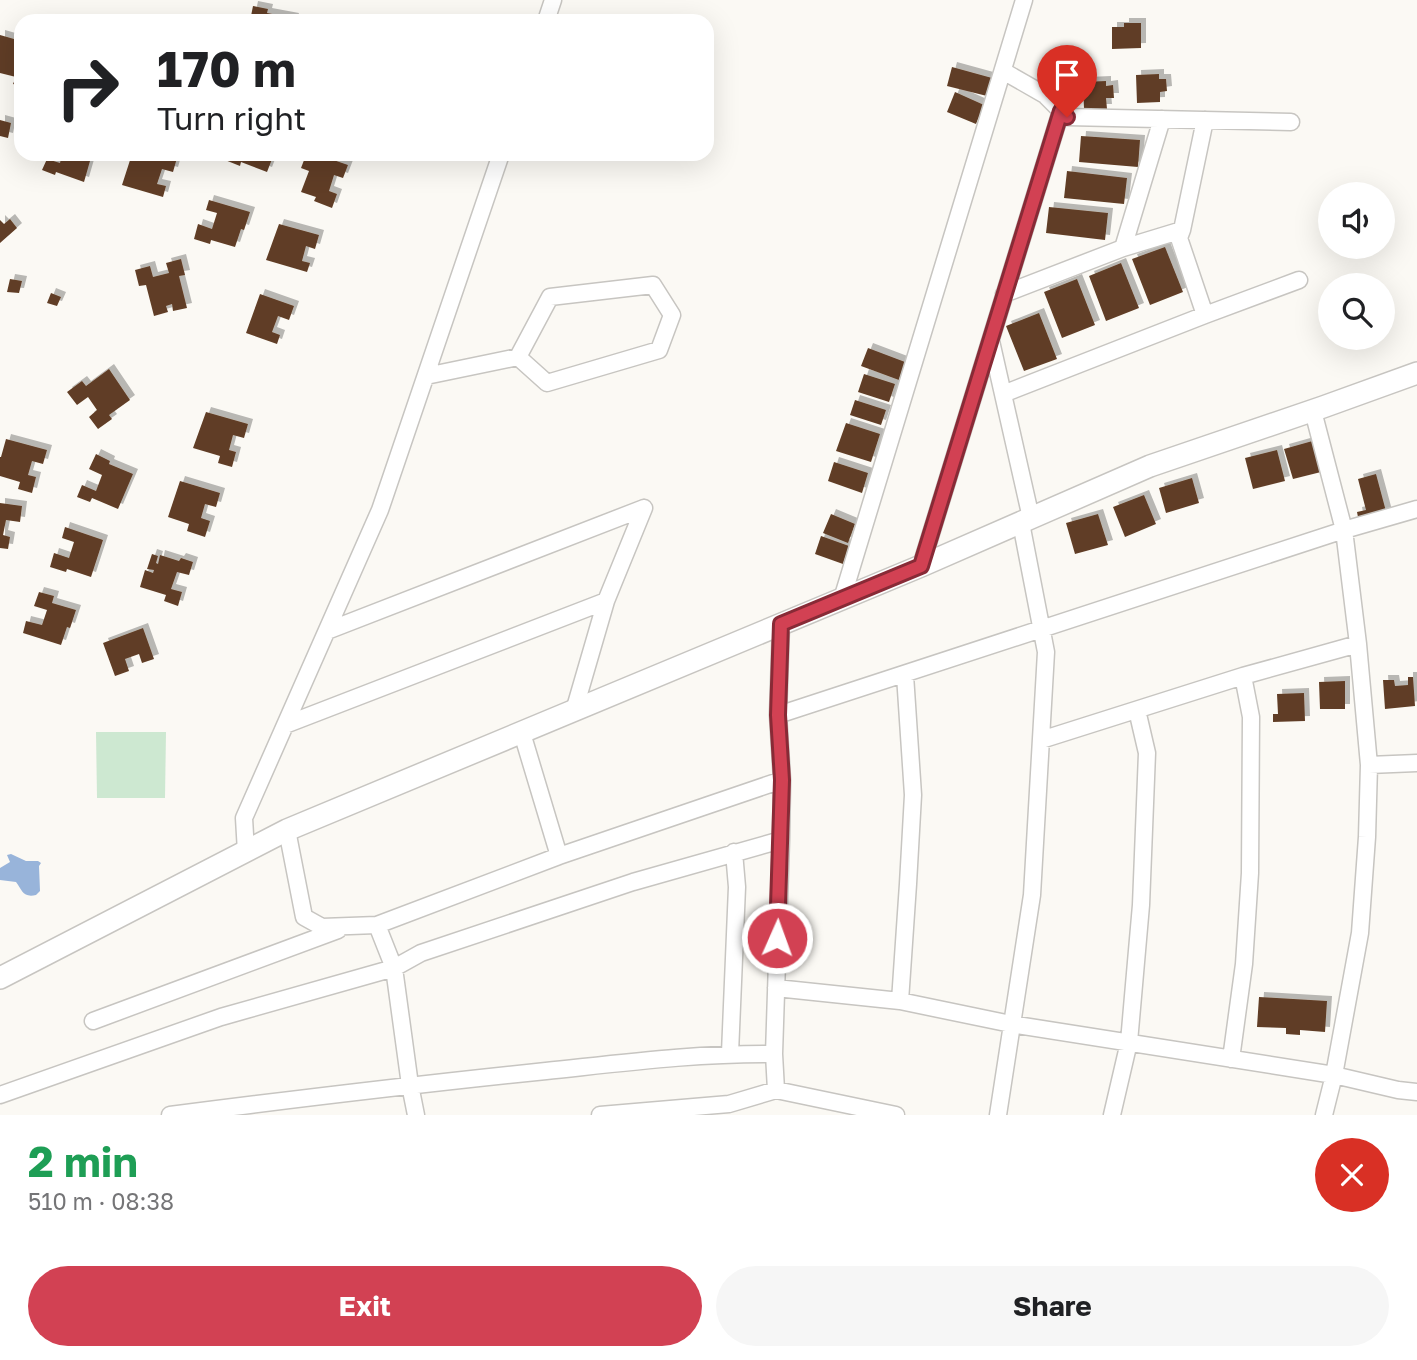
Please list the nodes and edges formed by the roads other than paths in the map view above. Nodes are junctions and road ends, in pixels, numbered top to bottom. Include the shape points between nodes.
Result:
1 (1024, 0) edge
2 (1003, 71) junction
3 (1061, 111) junction
4 (1162, 119) junction
5 (1205, 120) junction
6 (1291, 122) dead end
7 (499, 161) edge
8 (1182, 230) junction
9 (1124, 248) junction
10 (1299, 280) dead end
11 (1004, 294) junction
12 (1205, 315) junction
13 (990, 339) junction
14 (518, 357) junction
15 (1417, 373) edge
16 (426, 376) junction
17 (1003, 394) junction
18 (1312, 411) junction
19 (1417, 509) edge
20 (1026, 520) junction
21 (1344, 530) junction
22 (921, 566) junction
23 (842, 599) junction
24 (606, 601) junction
25 (781, 624) junction
26 (1042, 629) junction
27 (327, 631) junction
28 (1358, 644) junction
29 (905, 675) junction
30 (1243, 676) junction
31 (1137, 710) junction
32 (574, 711) junction
33 (778, 715) junction
34 (285, 724) junction
35 (522, 733) junction
36 (1041, 740) junction
37 (1417, 763) edge
38 (1369, 765) junction
39 (782, 780) junction
40 (287, 831) junction
41 (781, 840) junction
42 (246, 852) junction
43 (734, 852) junction
44 (559, 856) junction
45 (377, 925) junction
46 (350, 926) junction
47 (394, 968) junction
48 (0, 978) edge
49 (776, 988) junction
50 (900, 1001) junction
51 (93, 1021) dead end
52 (1011, 1024) junction
53 (1129, 1042) junction
54 (730, 1053) junction
55 (774, 1054) junction
56 (1231, 1059) junction
57 (1334, 1075) junction
58 (410, 1085) junction
59 (776, 1090) junction
60 (1417, 1092) edge
61 (0, 1095) edge
62 (662, 1112) edge
63 (170, 1115) edge
64 (416, 1115) edge
65 (600, 1115) edge
66 (896, 1115) edge
67 (998, 1115) edge
68 (1112, 1115) edge
69 (1324, 1115) edge

1 - 2 street
2 - 3 street via 1045,95
2 - 23 street
3 - 4 street via 1067,117
3 - 11 street
4 - 5 street
4 - 9 street
5 - 6 street
5 - 8 street
7 - 16 street
8 - 9 street
8 - 12 street via 1179,238
9 - 11 street
10 - 12 street
11 - 13 street
12 - 17 street
13 - 17 street
13 - 22 street
14 - 14 street via 550,297 653,285 672,315 659,350 547,383
14 - 16 street
15 - 18 main road
16 - 27 street via 380,510
17 - 20 street
18 - 20 main road via 1150,466
18 - 21 street
19 - 21 street
20 - 22 main road
20 - 26 street
21 - 26 street
21 - 28 street
22 - 23 main road
23 - 25 main road
24 - 27 street via 644,508
24 - 32 street
24 - 34 street
25 - 32 main road
25 - 33 street
26 - 29 street
26 - 36 street via 1046,652
27 - 34 street
28 - 30 street
28 - 38 street
29 - 33 street
29 - 50 street via 913,795
30 - 31 street
30 - 56 street via 1251,717 1250,873
31 - 36 street
31 - 53 street via 1147,753
32 - 35 main road
33 - 39 street
34 - 42 street via 244,818
35 - 40 main road
35 - 44 street
36 - 52 street via 1032,895
37 - 38 street
38 - 57 street via 1360,933
39 - 41 street
39 - 44 street
40 - 42 main road
40 - 46 street via 304,917 322,927
41 - 43 street
41 - 49 street
42 - 48 main road
43 - 47 street via 421,953
43 - 54 street via 737,887
44 - 45 street
45 - 46 street
45 - 47 street
46 - 51 street
47 - 58 street
47 - 61 street via 221,1017
49 - 50 street
49 - 55 street
50 - 52 street
52 - 53 street
52 - 67 street
53 - 56 street
53 - 68 street
54 - 55 street
54 - 58 street
55 - 59 street
56 - 57 street
57 - 60 street
57 - 69 street
58 - 63 street
58 - 64 street
59 - 62 street via 729,1104
59 - 66 street
62 - 65 street

